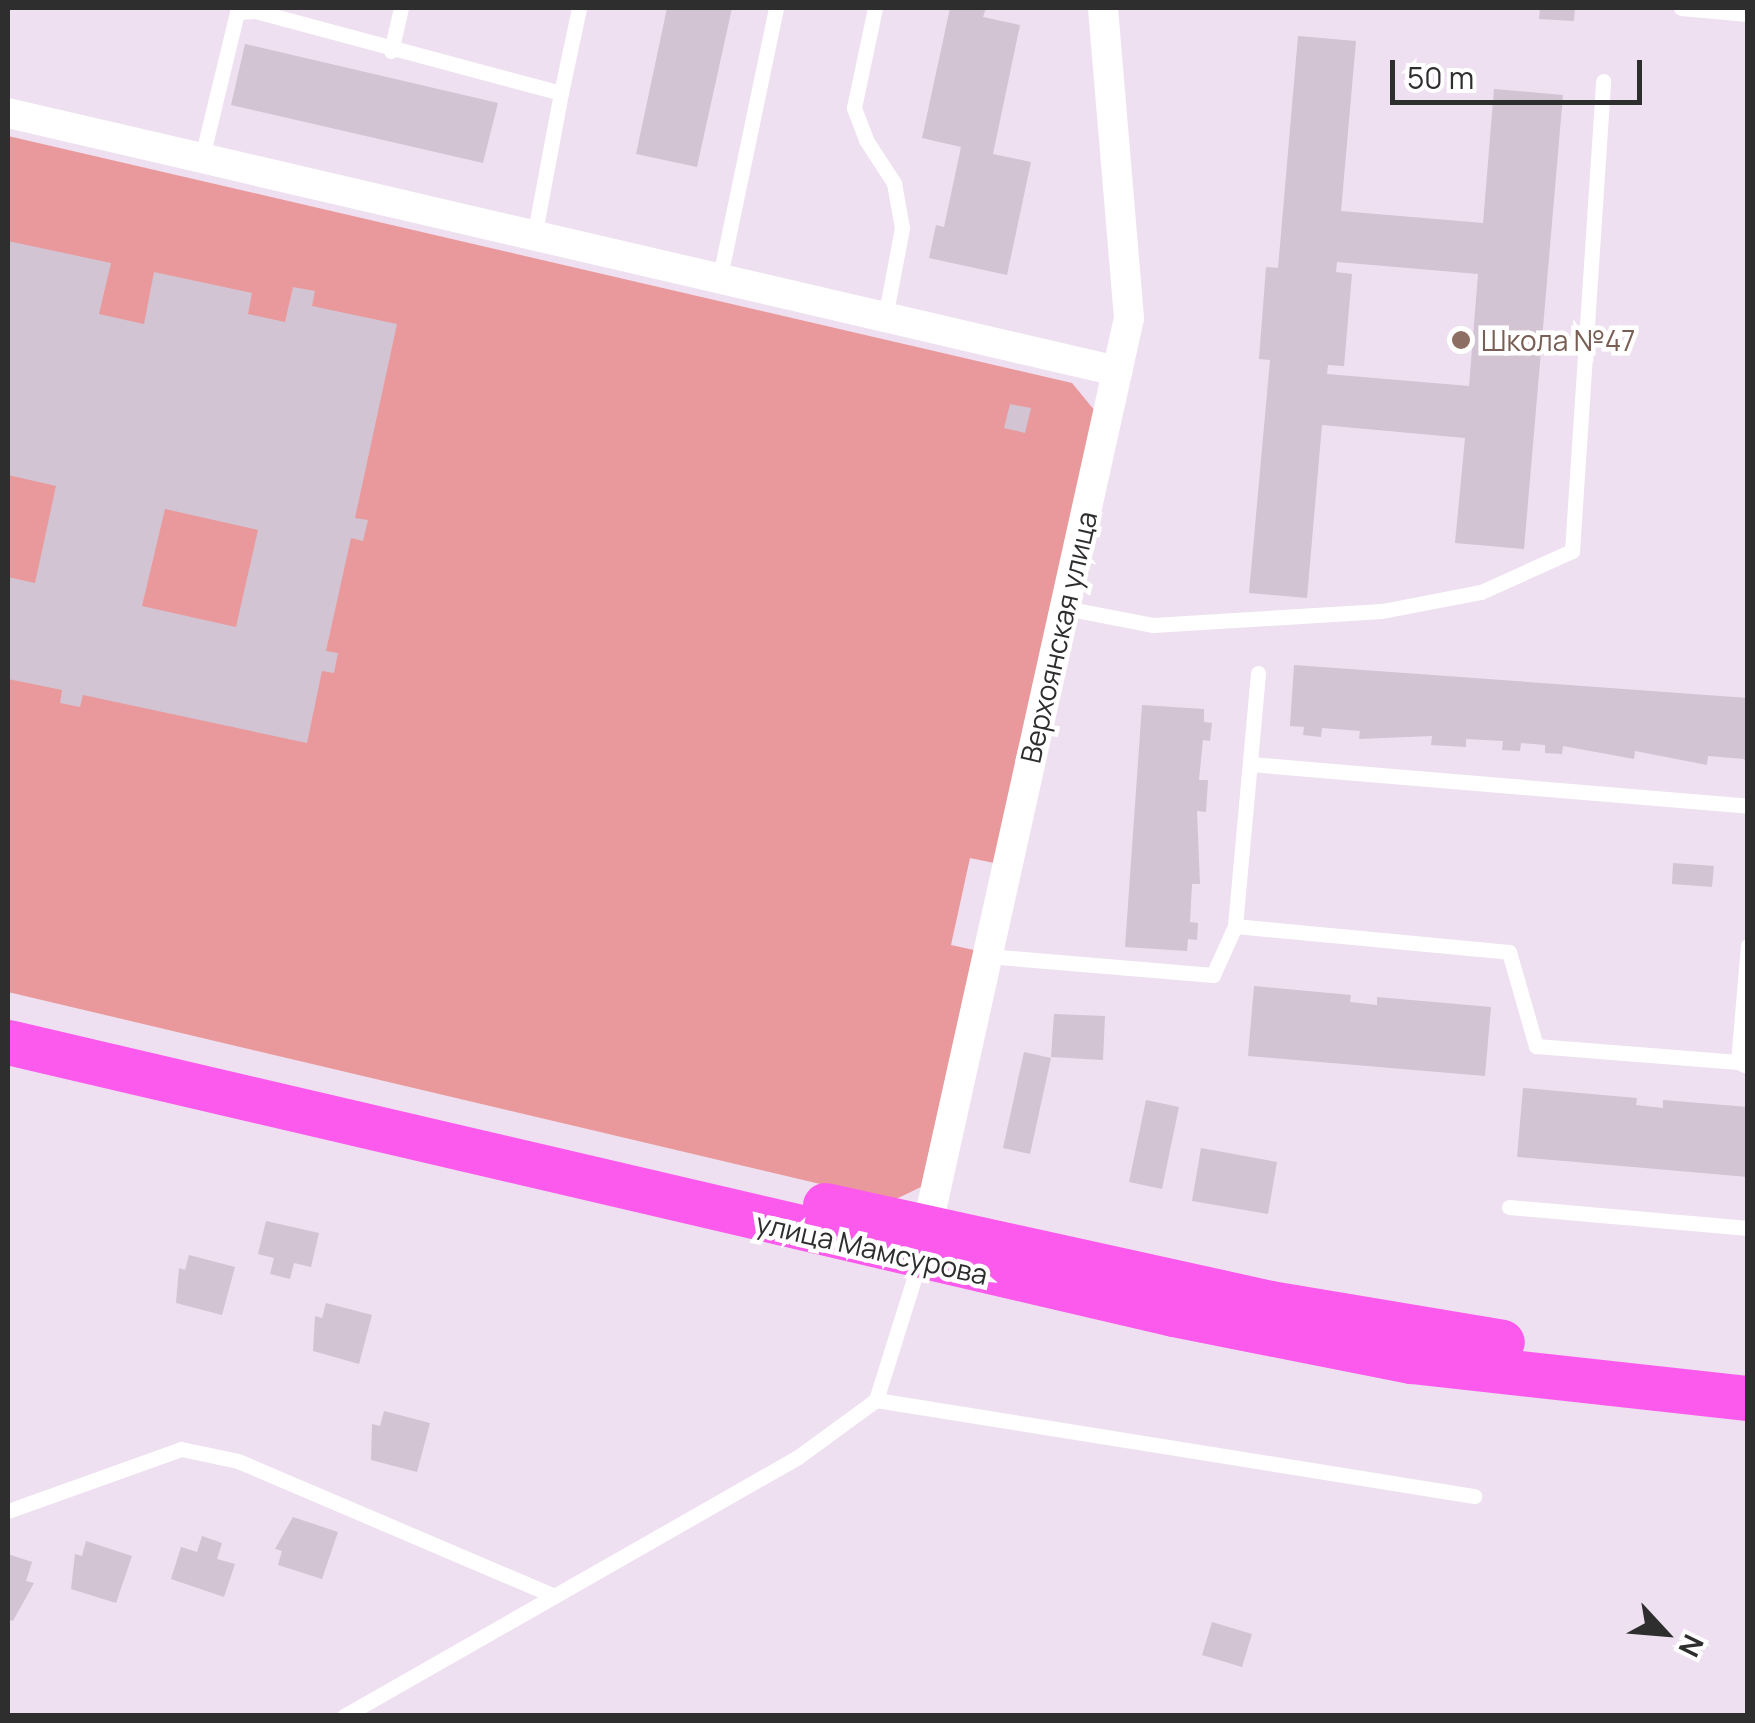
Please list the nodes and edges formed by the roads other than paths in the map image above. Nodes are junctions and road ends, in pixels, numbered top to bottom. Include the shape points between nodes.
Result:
1 (401, 8) edge
2 (579, 8) edge
3 (776, 8) edge
4 (875, 8) edge
5 (1103, 8) edge
6 (1681, 8) edge
7 (1748, 14) edge
8 (391, 51) junction
9 (1603, 81) dead end
10 (560, 93) junction
11 (8, 113) edge
12 (202, 157) junction
13 (534, 238) junction
14 (719, 281) junction
15 (885, 318) junction
16 (1118, 371) junction
17 (1065, 608) junction
18 (1258, 673) dead end
19 (1250, 764) junction
20 (1748, 806) edge
21 (1235, 926) junction
22 (1748, 944) edge
23 (988, 956) junction
24 (8, 1014) edge
25 (8, 1042) edge
26 (1743, 1064) edge
27 (1509, 1207) dead end
28 (1748, 1228) edge
29 (924, 1244) junction
30 (1748, 1368) edge
31 (1748, 1398) edge
32 (876, 1400) junction
33 (1474, 1496) dead end
34 (8, 1512) edge
35 (554, 1596) junction
36 (344, 1716) edge

1 - 8 lane
2 - 10 lane
3 - 14 lane
4 - 15 lane via 854,108 894,183 902,228
5 - 16 street, Верхоянская улица via 1130,318
6 - 7 lane
8 - 10 lane
8 - 12 lane via 255,11 237,12
9 - 17 lane via 1572,551 1481,592 1382,611 1153,625
10 - 13 lane
11 - 12 street
12 - 13 street
13 - 14 street
14 - 15 street
15 - 16 street
16 - 17 street, Верхоянская улица
17 - 23 street, Верхоянская улица
18 - 19 lane
19 - 20 lane
19 - 21 lane
21 - 23 lane via 1213,975
21 - 26 lane via 1509,952 1536,1046
22 - 26 lane
23 - 29 street, Верхоянская улица
24 - 29 main road, улица Мамсурова
25 - 29 main road, улица Мамсурова
27 - 28 lane
29 - 30 main road, улица Мамсурова via 1447,1334
29 - 31 main road, улица Мамсурова via 1412,1361
29 - 32 lane
32 - 33 lane
32 - 35 lane via 798,1457
34 - 35 lane via 180,1449 238,1461
35 - 36 lane

